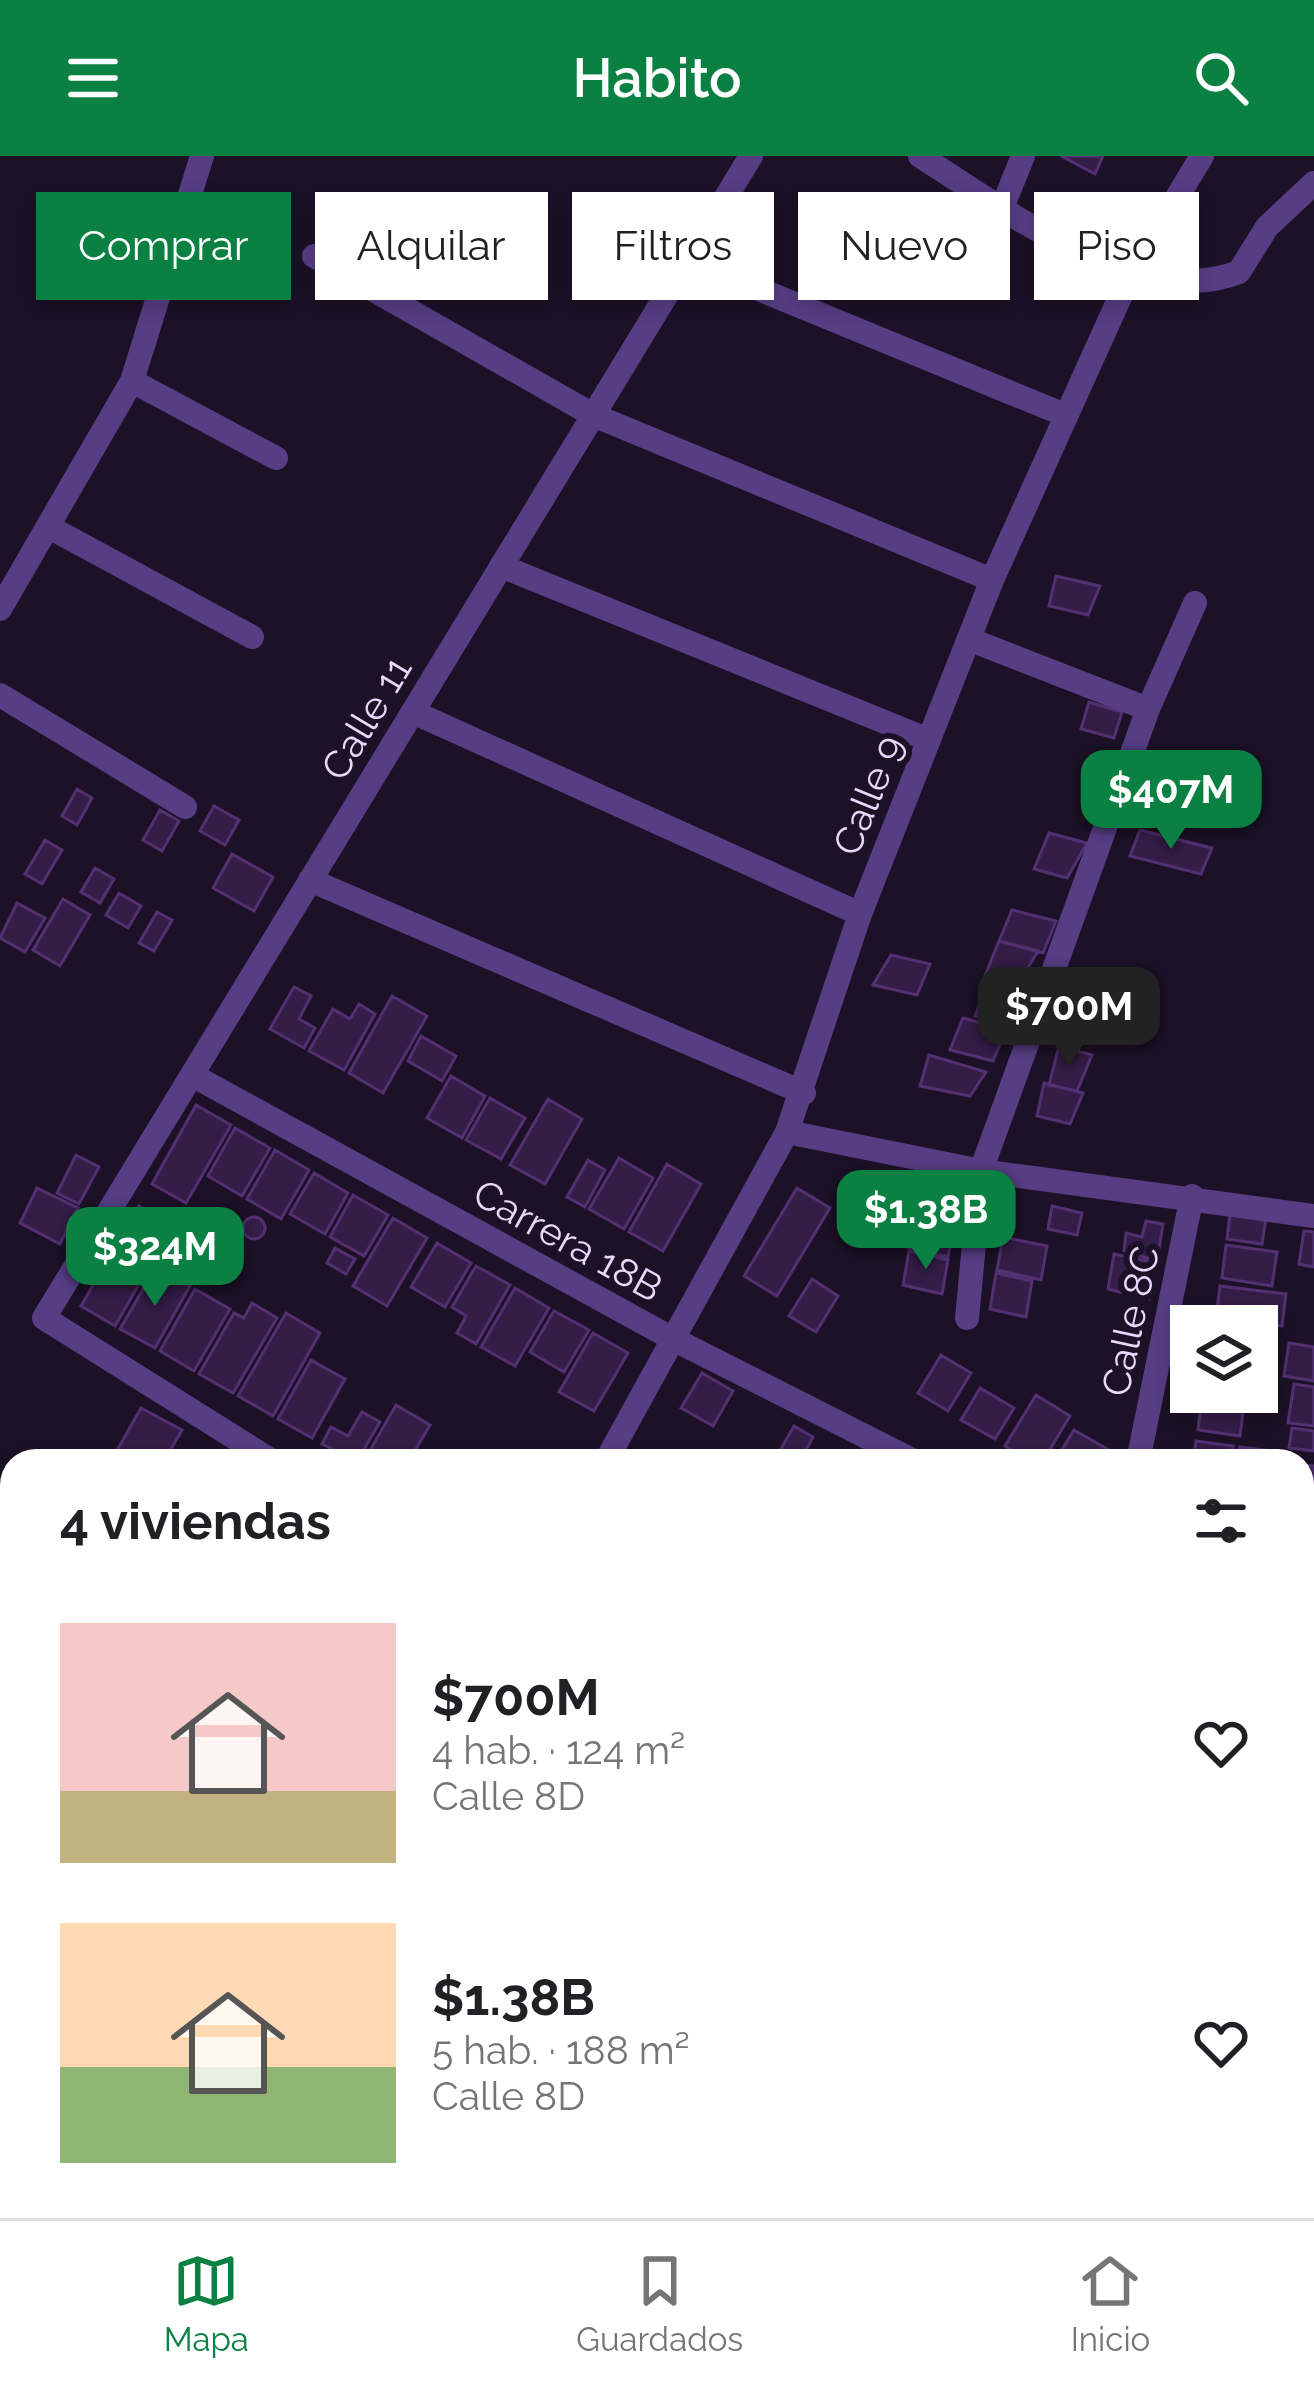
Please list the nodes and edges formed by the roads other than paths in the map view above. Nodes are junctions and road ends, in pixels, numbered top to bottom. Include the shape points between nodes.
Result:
1 (202, 156) edge
2 (751, 156) edge
3 (920, 156) edge
4 (1023, 156) edge
5 (1202, 156) edge
6 (1314, 182) edge
7 (729, 192) edge
8 (977, 192) edge
9 (1008, 192) edge
10 (1180, 192) edge
11 (314, 256) dead end
12 (1199, 280) edge
13 (774, 295) edge
14 (663, 300) edge
15 (1118, 300) edge
16 (132, 381) junction
17 (593, 415) junction
18 (1065, 415) junction
19 (276, 458) dead end
20 (49, 526) junction
21 (501, 566) junction
22 (992, 580) junction
23 (1195, 603) dead end
24 (0, 608) edge
25 (252, 637) dead end
26 (971, 640) junction
27 (0, 694) edge
28 (1148, 709) junction
29 (412, 712) junction
30 (928, 740) junction
31 (185, 807) dead end
32 (310, 880) junction
33 (860, 914) junction
34 (192, 1075) junction
35 (804, 1093) junction
36 (787, 1132) junction
37 (981, 1171) junction
38 (1192, 1196) junction
39 (1314, 1216) edge
40 (967, 1318) dead end
41 (674, 1340) junction
42 (253, 1449) edge
43 (612, 1449) edge
44 (890, 1449) edge
45 (1140, 1449) edge

1 - 16 street
2 - 7 street, Calle 11
3 - 8 street
4 - 9 street
5 - 10 street, Calle 9
6 - 12 street via 1268,227 1239,272
11 - 17 street
13 - 18 street
14 - 17 street, Calle 11
15 - 18 street, Calle 9
16 - 19 street
16 - 20 street
17 - 21 street, Calle 11
17 - 22 street
18 - 22 street, Calle 9
20 - 24 street
20 - 25 street
21 - 29 street, Calle 11
21 - 30 street
22 - 26 street, Calle 9
23 - 28 street
26 - 28 street
26 - 30 street, Calle 9
27 - 31 street
28 - 37 street
29 - 32 street, Calle 11
29 - 33 street
30 - 33 street, Calle 9
32 - 34 street, Calle 11
32 - 35 street
33 - 35 street, Calle 9
34 - 41 street, Carrera 18B
34 - 42 street, Calle 11 via 44,1318
35 - 36 street, Calle 9
36 - 37 street
36 - 41 street, Calle 9
37 - 38 street
37 - 40 street
38 - 39 street
38 - 45 street, Calle 8C
41 - 43 street, Calle 9
41 - 44 street, Carrera 18B

